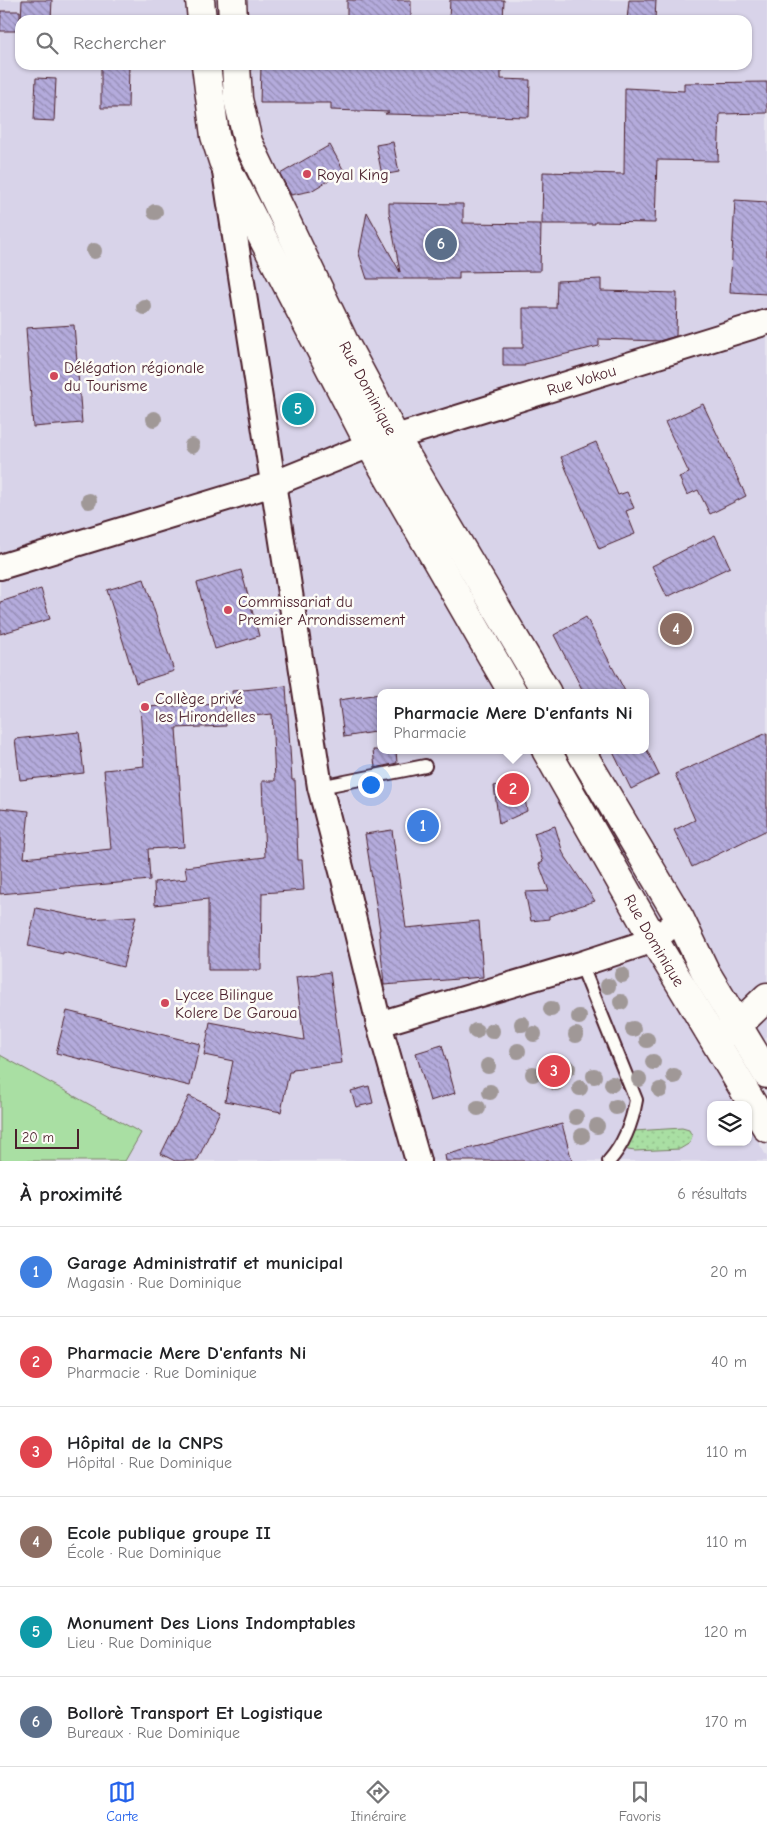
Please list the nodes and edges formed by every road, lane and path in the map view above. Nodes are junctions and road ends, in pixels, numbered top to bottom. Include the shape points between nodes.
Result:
1 (200, 0) edge
2 (232, 0) edge
3 (202, 15) edge
4 (233, 15) edge
5 (207, 70) edge
6 (236, 70) edge
7 (223, 161) junction
8 (295, 241) junction
9 (270, 253) junction
10 (767, 322) edge
11 (396, 438) junction
12 (370, 445) junction
13 (273, 484) junction
14 (0, 567) edge
15 (511, 689) edge
16 (545, 689) edge
17 (548, 754) edge
18 (582, 754) edge
19 (425, 766) dead end
20 (320, 787) junction
21 (680, 919) junction
22 (654, 940) junction
23 (581, 964) junction
24 (767, 997) edge
25 (378, 1024) junction
26 (738, 1025) junction
27 (714, 1040) junction
28 (767, 1074) edge
29 (767, 1128) edge
30 (418, 1161) edge
31 (609, 1161) edge

1 - 3 main road
2 - 4 main road
5 - 7 main road, Rue Dominique via 215,136
6 - 8 main road, Rue Dominique via 238,99 248,142
7 - 9 main road, Rue Dominique
7 - 13 street
8 - 9 main road
8 - 11 main road, Rue Dominique
9 - 12 main road, Rue Dominique
10 - 11 street, Rue Vokou
11 - 12 street, Rue Vokou
11 - 16 main road, Rue Dominique
12 - 13 street, Rue Vokou
12 - 15 main road, Rue Dominique
13 - 14 street, Rue Vokou
13 - 20 street
17 - 22 main road, Rue Dominique
18 - 21 main road, Rue Dominique
19 - 20 lane
20 - 25 street
21 - 22 street
21 - 26 main road, Rue Dominique via 706,973
22 - 23 street
22 - 27 main road, Rue Dominique
23 - 25 street
23 - 31 lane via 636,1100 627,1134
24 - 26 main road
25 - 30 street
26 - 27 main road
26 - 28 main road, Rue Dominique
27 - 29 main road, Rue Dominique

